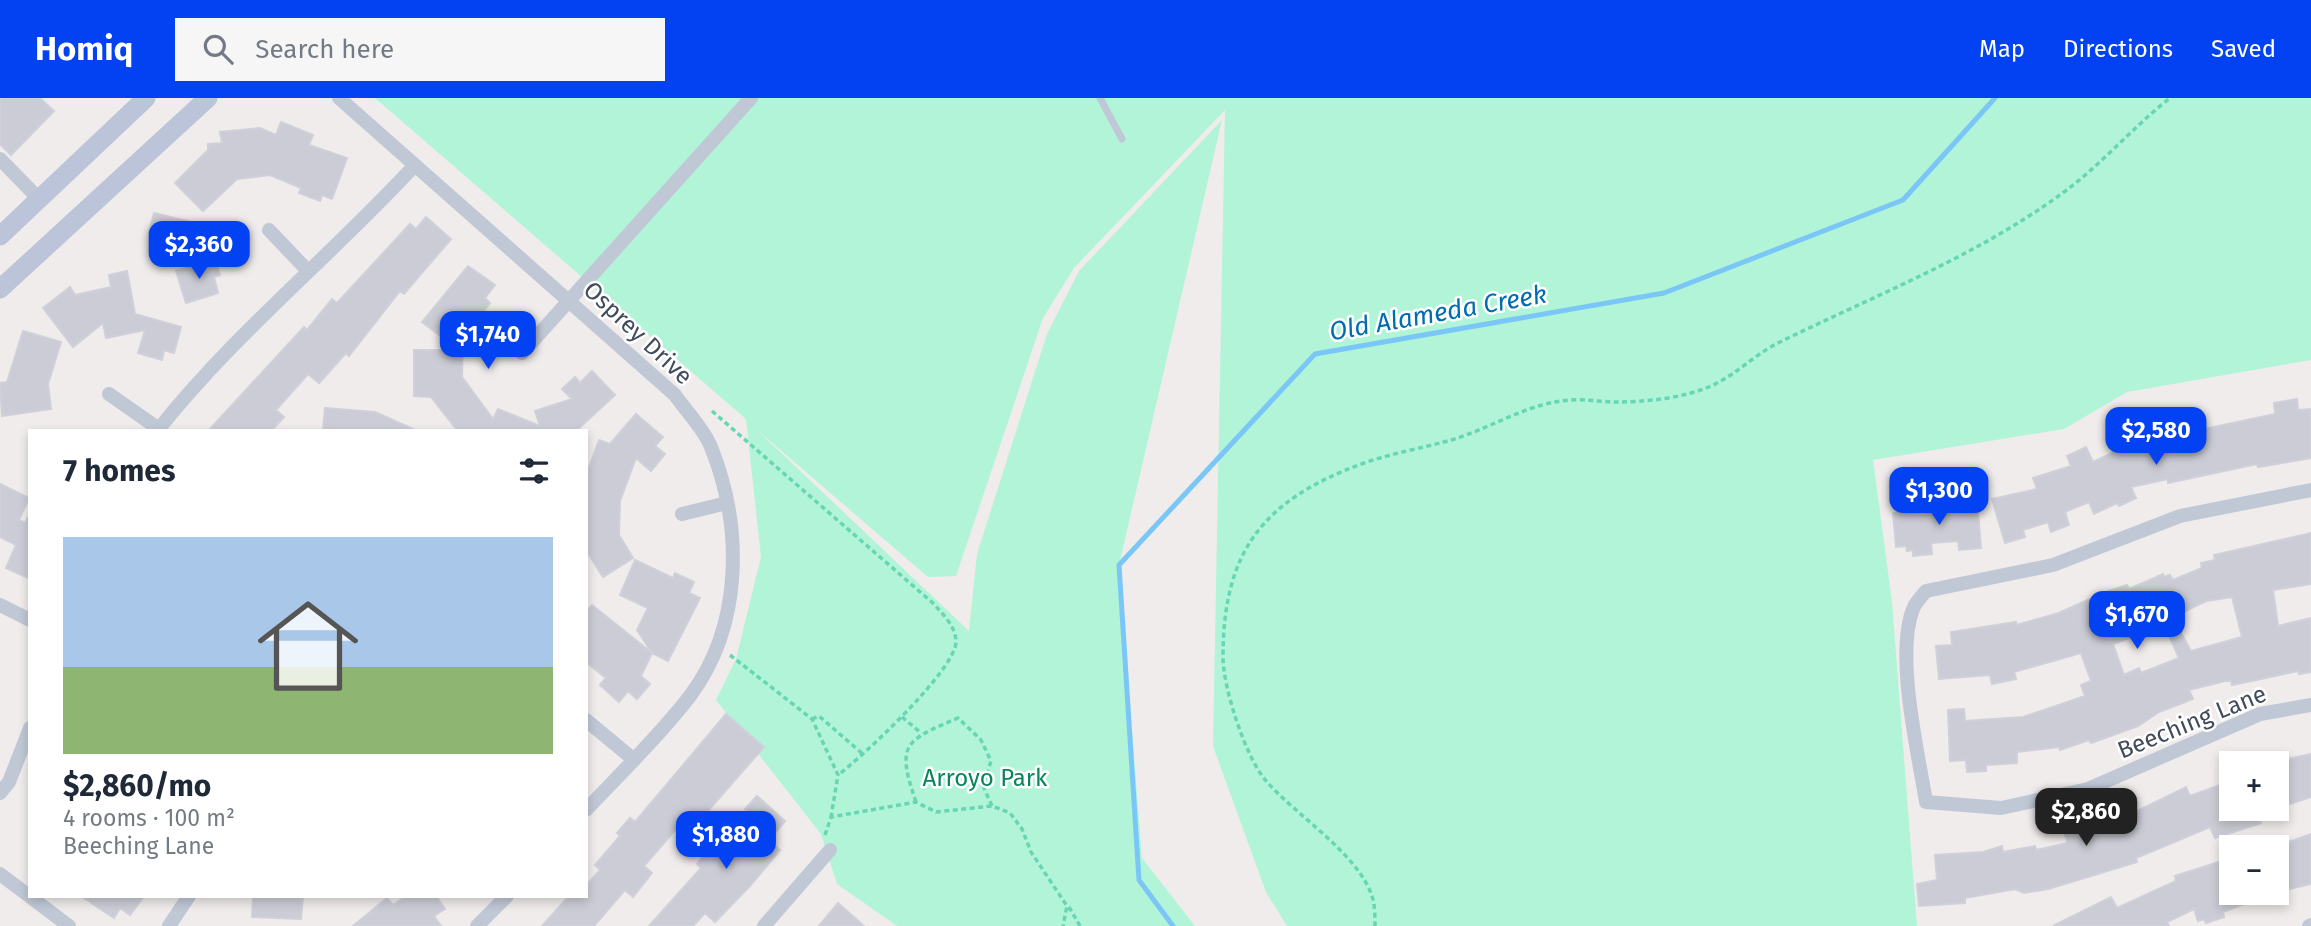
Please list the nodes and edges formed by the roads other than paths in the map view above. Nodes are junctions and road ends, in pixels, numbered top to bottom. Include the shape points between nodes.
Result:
1 (146, 98) edge
2 (208, 98) edge
3 (339, 98) edge
4 (751, 98) edge
5 (1100, 98) edge
6 (1122, 139) dead end
7 (0, 159) edge
8 (415, 165) junction
9 (39, 199) junction
10 (269, 230) dead end
11 (0, 236) edge
12 (308, 271) junction
13 (0, 289) edge
14 (570, 300) junction
15 (522, 353) dead end
16 (109, 394) dead end
17 (157, 429) edge
18 (159, 429) edge
19 (2311, 490) edge
20 (727, 503) junction
21 (682, 514) dead end
22 (0, 605) edge
23 (28, 619) edge
24 (2311, 705) edge
25 (588, 722) edge
26 (28, 733) edge
27 (633, 759) junction
28 (0, 793) edge
29 (588, 808) edge
30 (830, 850) dead end
31 (0, 874) edge
32 (28, 895) edge
33 (32, 898) edge
34 (188, 898) edge
35 (502, 898) edge
36 (69, 926) edge
37 (169, 926) edge
38 (477, 926) edge
39 (764, 926) edge

1 - 9 main road
2 - 13 main road
3 - 8 street, Osprey Drive
4 - 14 street
5 - 6 lane
7 - 9 street
8 - 12 street
8 - 14 street, Osprey Drive
9 - 11 main road
10 - 12 street
12 - 18 street via 226,351
14 - 15 street
14 - 20 street, Osprey Drive via 675,395 710,445
16 - 17 street
19 - 24 street, Beeching Lane via 2180,516 2053,565 1926,591 1913,607 1908,634 1910,698 1926,802 2001,808 2088,789 2260,714
20 - 21 street
20 - 27 street, Osprey Drive via 735,579 725,625 690,695
22 - 23 street
25 - 27 street
26 - 28 street
27 - 29 street, Osprey Drive
30 - 39 street
31 - 32 street
33 - 36 street
34 - 37 street
35 - 38 street

